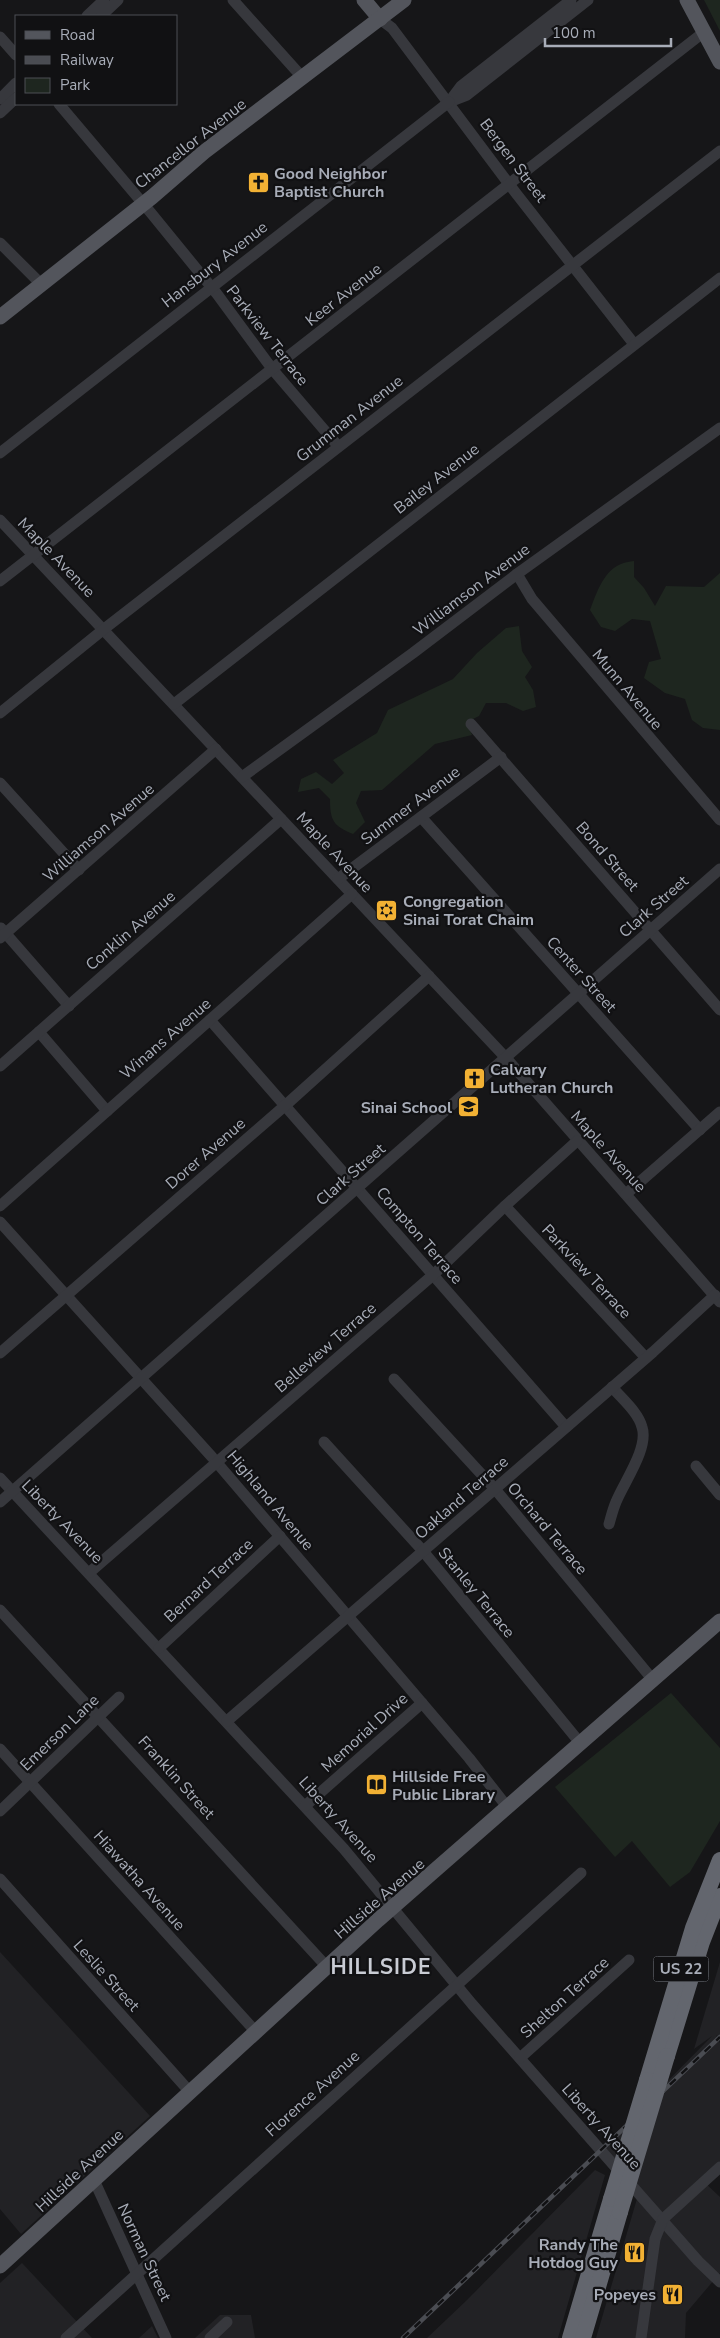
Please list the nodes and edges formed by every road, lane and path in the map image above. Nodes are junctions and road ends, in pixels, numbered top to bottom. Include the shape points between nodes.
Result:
1 (118, 0) edge
2 (233, 0) edge
3 (364, 0) edge
4 (404, 0) edge
5 (571, 0) edge
6 (588, 0) edge
7 (687, 0) edge
8 (104, 7) edge
9 (89, 15) edge
10 (380, 19) junction
11 (704, 32) junction
12 (0, 37) edge
13 (15, 54) edge
14 (510, 54) junction
15 (720, 62) edge
16 (302, 77) junction
17 (15, 84) edge
18 (0, 99) edge
19 (15, 99) edge
20 (449, 102) junction
21 (60, 105) edge
22 (0, 113) edge
23 (720, 150) edge
24 (510, 185) junction
25 (142, 203) junction
26 (0, 243) edge
27 (572, 266) junction
28 (720, 278) edge
29 (41, 284) junction
30 (211, 287) junction
31 (0, 316) edge
32 (634, 344) junction
33 (273, 370) junction
34 (720, 428) edge
35 (338, 446) junction
36 (0, 453) edge
37 (0, 520) edge
38 (32, 554) junction
39 (517, 574) junction
40 (0, 581) edge
41 (104, 629) junction
42 (174, 704) junction
43 (0, 713) edge
44 (471, 724) dead end
45 (216, 749) junction
46 (501, 757) junction
47 (242, 777) junction
48 (4, 787) edge
49 (421, 817) junction
50 (281, 819) junction
51 (720, 820) edge
52 (720, 869) edge
53 (79, 870) junction
54 (338, 879) junction
55 (352, 894) junction
56 (650, 931) junction
57 (2, 933) edge
58 (429, 976) junction
59 (578, 994) junction
60 (68, 1006) junction
61 (720, 1010) edge
62 (210, 1020) junction
63 (39, 1032) junction
64 (506, 1058) junction
65 (0, 1066) edge
66 (285, 1105) junction
67 (107, 1111) junction
68 (720, 1112) edge
69 (700, 1130) junction
70 (577, 1141) junction
71 (358, 1189) junction
72 (626, 1194) junction
73 (0, 1206) edge
74 (505, 1206) junction
75 (0, 1222) edge
76 (434, 1275) junction
77 (66, 1295) junction
78 (717, 1298) edge
79 (0, 1353) edge
80 (646, 1358) junction
81 (141, 1378) junction
82 (394, 1379) dead end
83 (612, 1388) junction
84 (566, 1427) junction
85 (324, 1442) dead end
86 (218, 1464) junction
87 (696, 1466) dead end
88 (0, 1478) edge
89 (495, 1489) junction
90 (12, 1492) junction
91 (720, 1495) edge
92 (0, 1502) edge
93 (609, 1524) dead end
94 (280, 1536) junction
95 (423, 1551) junction
96 (90, 1572) junction
97 (0, 1610) edge
98 (348, 1616) junction
99 (720, 1621) edge
100 (159, 1648) junction
101 (653, 1680) junction
102 (119, 1697) dead end
103 (422, 1703) junction
104 (100, 1717) junction
105 (227, 1721) junction
106 (581, 1744) junction
107 (0, 1750) edge
108 (30, 1783) junction
109 (305, 1806) junction
110 (508, 1808) junction
111 (0, 1811) edge
112 (720, 1860) edge
113 (581, 1874) dead end
114 (0, 1879) edge
115 (720, 1896) edge
116 (394, 1907) junction
117 (628, 1960) dead end
118 (328, 1967) junction
119 (457, 1985) junction
120 (256, 2032) junction
121 (520, 2058) junction
122 (190, 2092) junction
123 (720, 2166) edge
124 (94, 2180) junction
125 (615, 2205) junction
126 (664, 2219) junction
127 (0, 2266) edge
128 (137, 2273) junction
129 (720, 2282) edge
130 (584, 2310) junction
131 (227, 2322) dead end
132 (66, 2338) edge
133 (166, 2338) edge
134 (210, 2338) edge
135 (570, 2338) edge
136 (584, 2338) edge
137 (641, 2338) edge

1 - 8 street
2 - 16 street
3 - 10 main road, Bergen Street
4 - 10 main road, Chancellor Avenue
5 - 14 street, Hansbury Avenue
6 - 14 street, Hansbury Avenue
7 - 11 main road
8 - 9 street
10 - 16 main road, Chancellor Avenue
10 - 20 street, Bergen Street via 392,28
11 - 15 main road
11 - 24 street, Keer Avenue
12 - 13 street
14 - 20 street, Hansbury Avenue via 461,86
16 - 25 main road, Chancellor Avenue
17 - 18 street
19 - 22 street
20 - 24 street, Bergen Street
20 - 30 street, Hansbury Avenue
21 - 25 street, Parkview Terrace
23 - 27 street, Grumman Avenue
24 - 27 street, Bergen Street
24 - 33 street, Keer Avenue
25 - 29 main road, Chancellor Avenue
25 - 30 street, Parkview Terrace
26 - 29 street
27 - 32 street, Bergen Street
27 - 35 street, Grumman Avenue
28 - 32 street, Bailey Avenue
29 - 31 main road, Chancellor Avenue
30 - 33 street, Parkview Terrace
30 - 36 street, Hansbury Avenue
32 - 42 street, Bailey Avenue
33 - 35 street, Parkview Terrace
33 - 38 street, Keer Avenue
34 - 39 street, Williamson Avenue
35 - 41 street, Grumman Avenue
37 - 38 street, Maple Avenue
38 - 40 street, Keer Avenue
38 - 41 street, Maple Avenue
39 - 47 street, Williamson Avenue
39 - 51 street, Munn Avenue via 532,599
41 - 42 street, Maple Avenue
41 - 43 street, Grumman Avenue
42 - 45 street, Maple Avenue
44 - 46 street, Bond Street
45 - 47 street, Maple Avenue
45 - 53 street, Williamson Avenue
46 - 49 street, Summer Avenue
46 - 56 street, Bond Street
47 - 50 street, Maple Avenue
48 - 53 street
49 - 54 street, Summer Avenue
49 - 59 street, Center Street
50 - 54 street, Maple Avenue
50 - 60 street, Conklin Avenue
52 - 56 street, Clark Street
53 - 57 street, Williamson Avenue
54 - 55 street, Maple Avenue
55 - 58 street, Maple Avenue
55 - 62 street, Winans Avenue
56 - 59 street, Clark Street
56 - 61 street, Bond Street
57 - 60 street
58 - 64 street, Maple Avenue
58 - 66 street, Dorer Avenue
59 - 64 street, Clark Street
59 - 69 street, Center Street
60 - 63 street, Conklin Avenue
62 - 66 street, Compton Terrace
62 - 67 street, Winans Avenue
63 - 65 street, Conklin Avenue
63 - 67 street
64 - 70 street, Maple Avenue
64 - 71 street, Clark Street
66 - 71 street, Compton Terrace
66 - 77 street, Dorer Avenue
67 - 73 street, Winans Avenue
68 - 69 street
69 - 72 street
70 - 72 street, Maple Avenue
70 - 74 street, Belleview Terrace
71 - 76 street, Compton Terrace
71 - 81 street, Clark Street
72 - 78 street, Maple Avenue
74 - 76 street, Belleview Terrace
74 - 80 street, Parkview Terrace
75 - 77 street, Highland Avenue
76 - 84 street, Compton Terrace
76 - 86 street, Belleview Terrace
77 - 79 street, Dorer Avenue
77 - 81 street, Highland Avenue
78 - 80 street, Oakland Terrace
80 - 83 street, Oakland Terrace
81 - 86 street, Highland Avenue
81 - 90 street, Clark Street
82 - 89 street, Orchard Terrace
83 - 84 street, Oakland Terrace
83 - 93 street via 637,1416 643,1438 641,1450
84 - 89 street, Oakland Terrace
85 - 95 street, Stanley Terrace
86 - 94 street, Highland Avenue
86 - 96 street, Belleview Terrace
87 - 91 street
88 - 90 street, Liberty Avenue
89 - 95 street, Oakland Terrace
89 - 101 street, Orchard Terrace
90 - 92 street, Clark Street
90 - 96 street, Liberty Avenue
94 - 98 street, Highland Avenue
94 - 100 street, Bernard Terrace
95 - 98 street, Oakland Terrace
95 - 106 street, Stanley Terrace
96 - 100 street, Liberty Avenue
97 - 104 street, Franklin Street
98 - 103 street, Highland Avenue
98 - 105 street, Oakland Terrace
99 - 101 main road, Hillside Avenue
100 - 105 street, Liberty Avenue
101 - 106 main road, Hillside Avenue
102 - 104 street, Emerson Lane
103 - 109 street, Memorial Drive
103 - 110 street, Highland Avenue
104 - 108 street, Emerson Lane
104 - 118 street, Franklin Street
105 - 109 street, Liberty Avenue
106 - 110 main road, Hillside Avenue
107 - 108 street, Hiawatha Avenue
108 - 111 street, Emerson Lane
108 - 120 street, Hiawatha Avenue
109 - 116 street, Liberty Avenue
110 - 116 main road, Hillside Avenue
112 - 125 highway, US 22, bridge via 693,1928 647,2080
113 - 119 street, Florence Avenue
114 - 122 street, Leslie Street
115 - 125 highway, US 22, bridge
116 - 118 main road, Hillside Avenue
116 - 119 street, Liberty Avenue
117 - 121 street, Shelton Terrace
118 - 120 main road, Hillside Avenue
119 - 121 street, Liberty Avenue
119 - 128 street, Florence Avenue
120 - 122 main road, Hillside Avenue
121 - 126 street, Liberty Avenue
122 - 124 main road, Hillside Avenue
123 - 126 street
124 - 127 main road, Hillside Avenue
124 - 128 street, Norman Street
125 - 130 highway, US 22
126 - 129 street, Liberty Avenue
126 - 137 street via 655,2239
128 - 132 street, Florence Avenue
128 - 133 street, Norman Street
130 - 135 highway, US 22
130 - 136 highway, US 22
131 - 134 street

